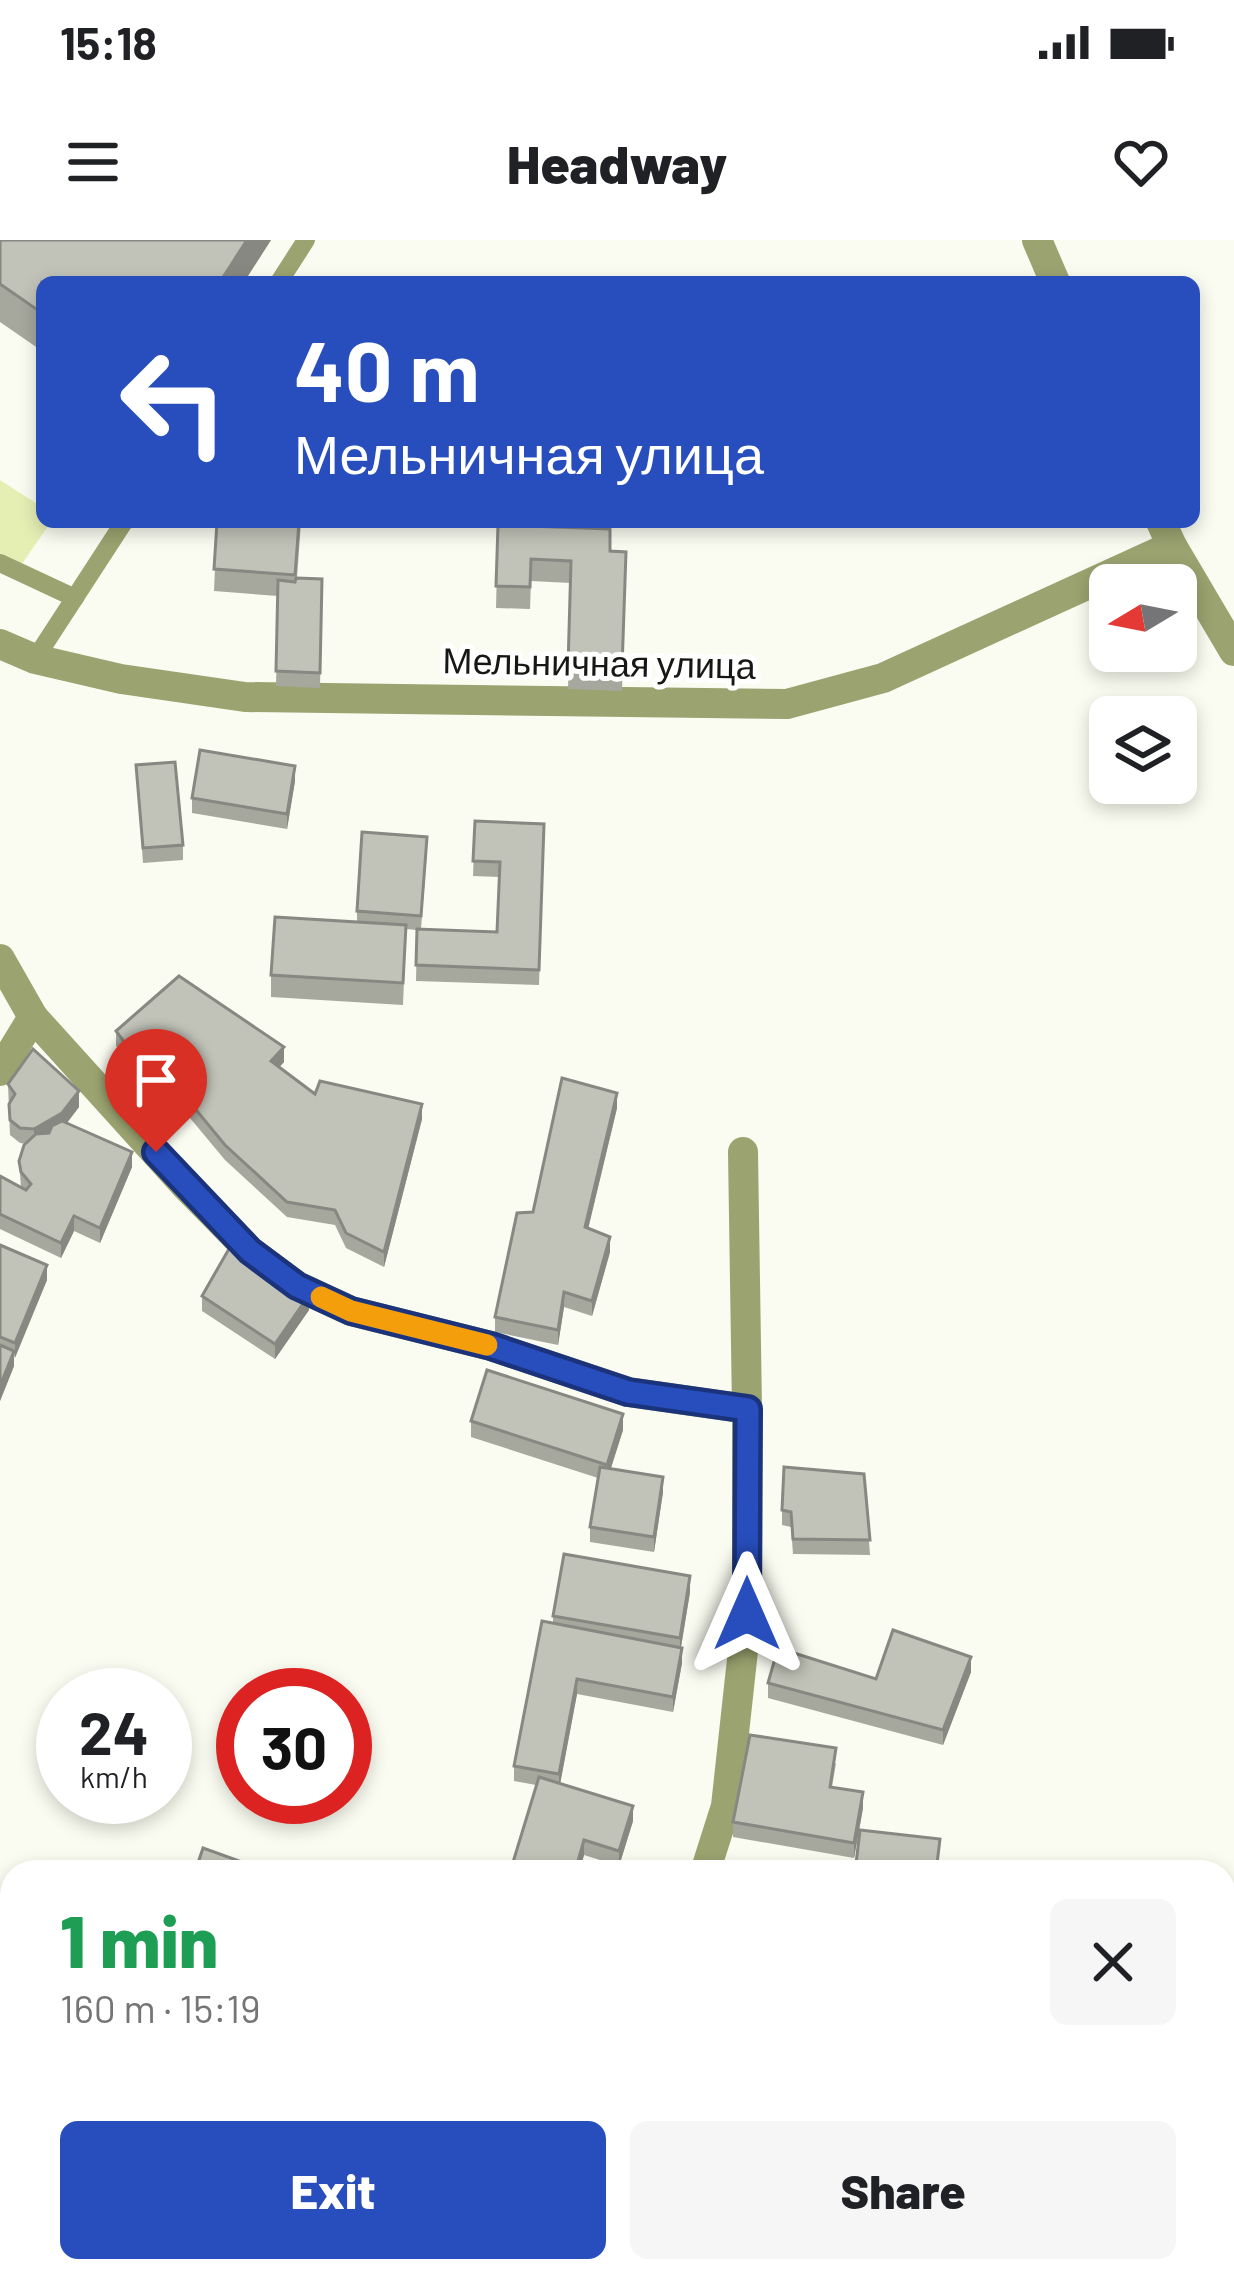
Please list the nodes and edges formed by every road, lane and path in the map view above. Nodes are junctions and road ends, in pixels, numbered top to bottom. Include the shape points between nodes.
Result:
1 (306, 240) edge
2 (1037, 240) edge
3 (283, 276) edge
4 (1052, 276) edge
5 (120, 528) edge
6 (1167, 534) edge
7 (0, 563) edge
8 (75, 598) junction
9 (0, 644) edge
10 (1234, 651) edge
11 (35, 659) junction
12 (0, 959) edge
13 (33, 1017) junction
14 (0, 1071) edge
15 (743, 1152) dead end
16 (748, 1409) junction
17 (709, 1860) edge

1 - 3 lane
2 - 4 street
5 - 8 lane
6 - 10 street
6 - 11 street, Мельничная улица via 883,678 787,704 244,697
7 - 8 lane
8 - 11 lane
9 - 11 street, Мельничная улица
12 - 13 street
13 - 14 street
13 - 16 street via 201,1202 297,1286 351,1311 628,1392
15 - 16 street
16 - 17 street via 747,1614 726,1806

